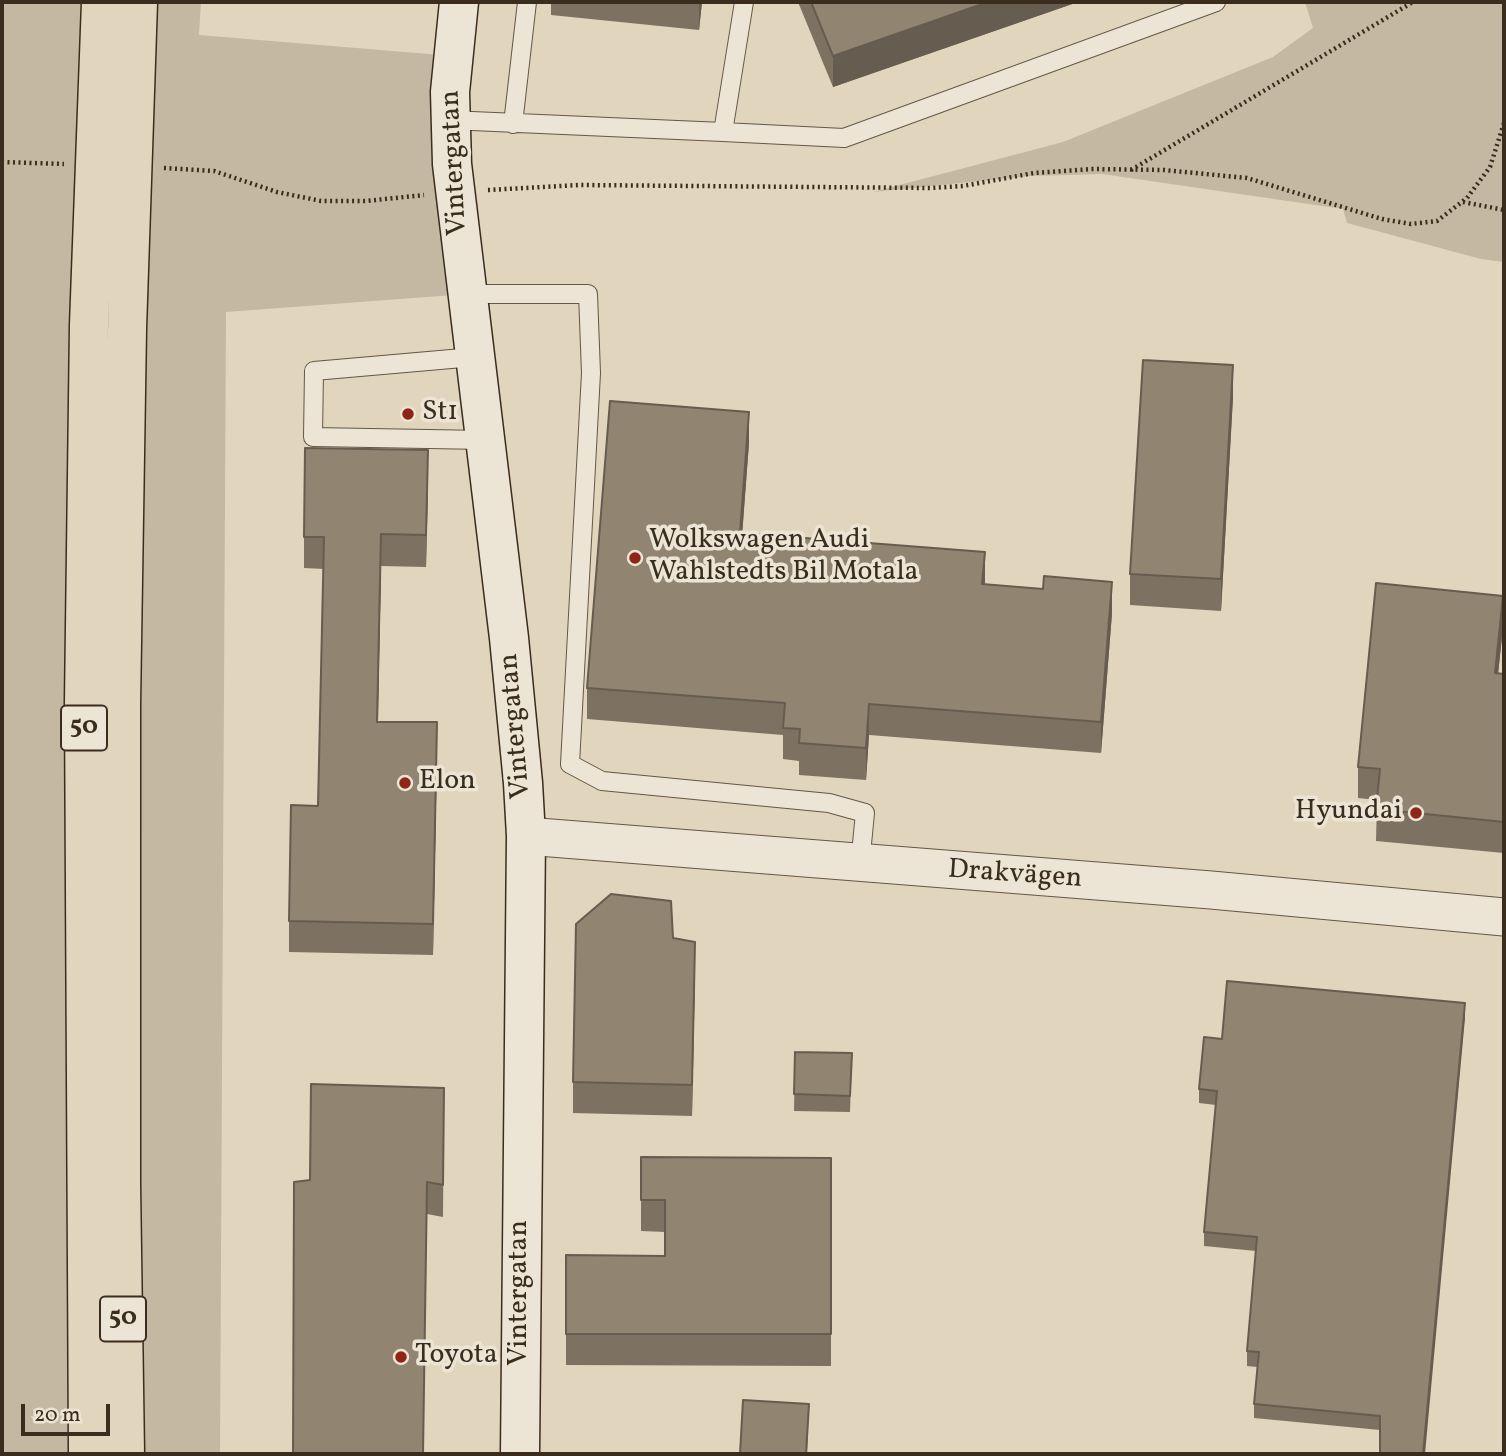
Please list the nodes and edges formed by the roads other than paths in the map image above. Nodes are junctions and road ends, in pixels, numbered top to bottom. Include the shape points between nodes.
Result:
1 (101, 2) edge
2 (138, 2) edge
3 (459, 2) edge
4 (527, 2) edge
5 (744, 2) edge
6 (1216, 2) edge
7 (449, 120) junction
8 (513, 124) junction
9 (723, 132) junction
10 (467, 294) junction
11 (474, 358) junction
12 (485, 440) junction
13 (526, 836) junction
14 (860, 863) junction
15 (1504, 917) edge
16 (88, 1454) edge
17 (125, 1454) edge
18 (520, 1454) edge

1 - 16 highway, 50 via 89,325 84,701
2 - 17 highway, 50 via 121,705
3 - 7 street, Vintergatan
4 - 8 lane
5 - 9 lane
6 - 9 lane via 844,138
7 - 8 lane
7 - 10 street, Vintergatan
8 - 9 lane
10 - 11 street, Vintergatan
10 - 14 lane via 588,294 591,373 570,764 602,781 829,803 865,813
11 - 12 street, Vintergatan
11 - 12 lane via 314,371 313,437
12 - 13 street, Vintergatan via 519,734
13 - 14 street, Drakvägen
13 - 18 street, Vintergatan
14 - 15 street, Drakvägen

